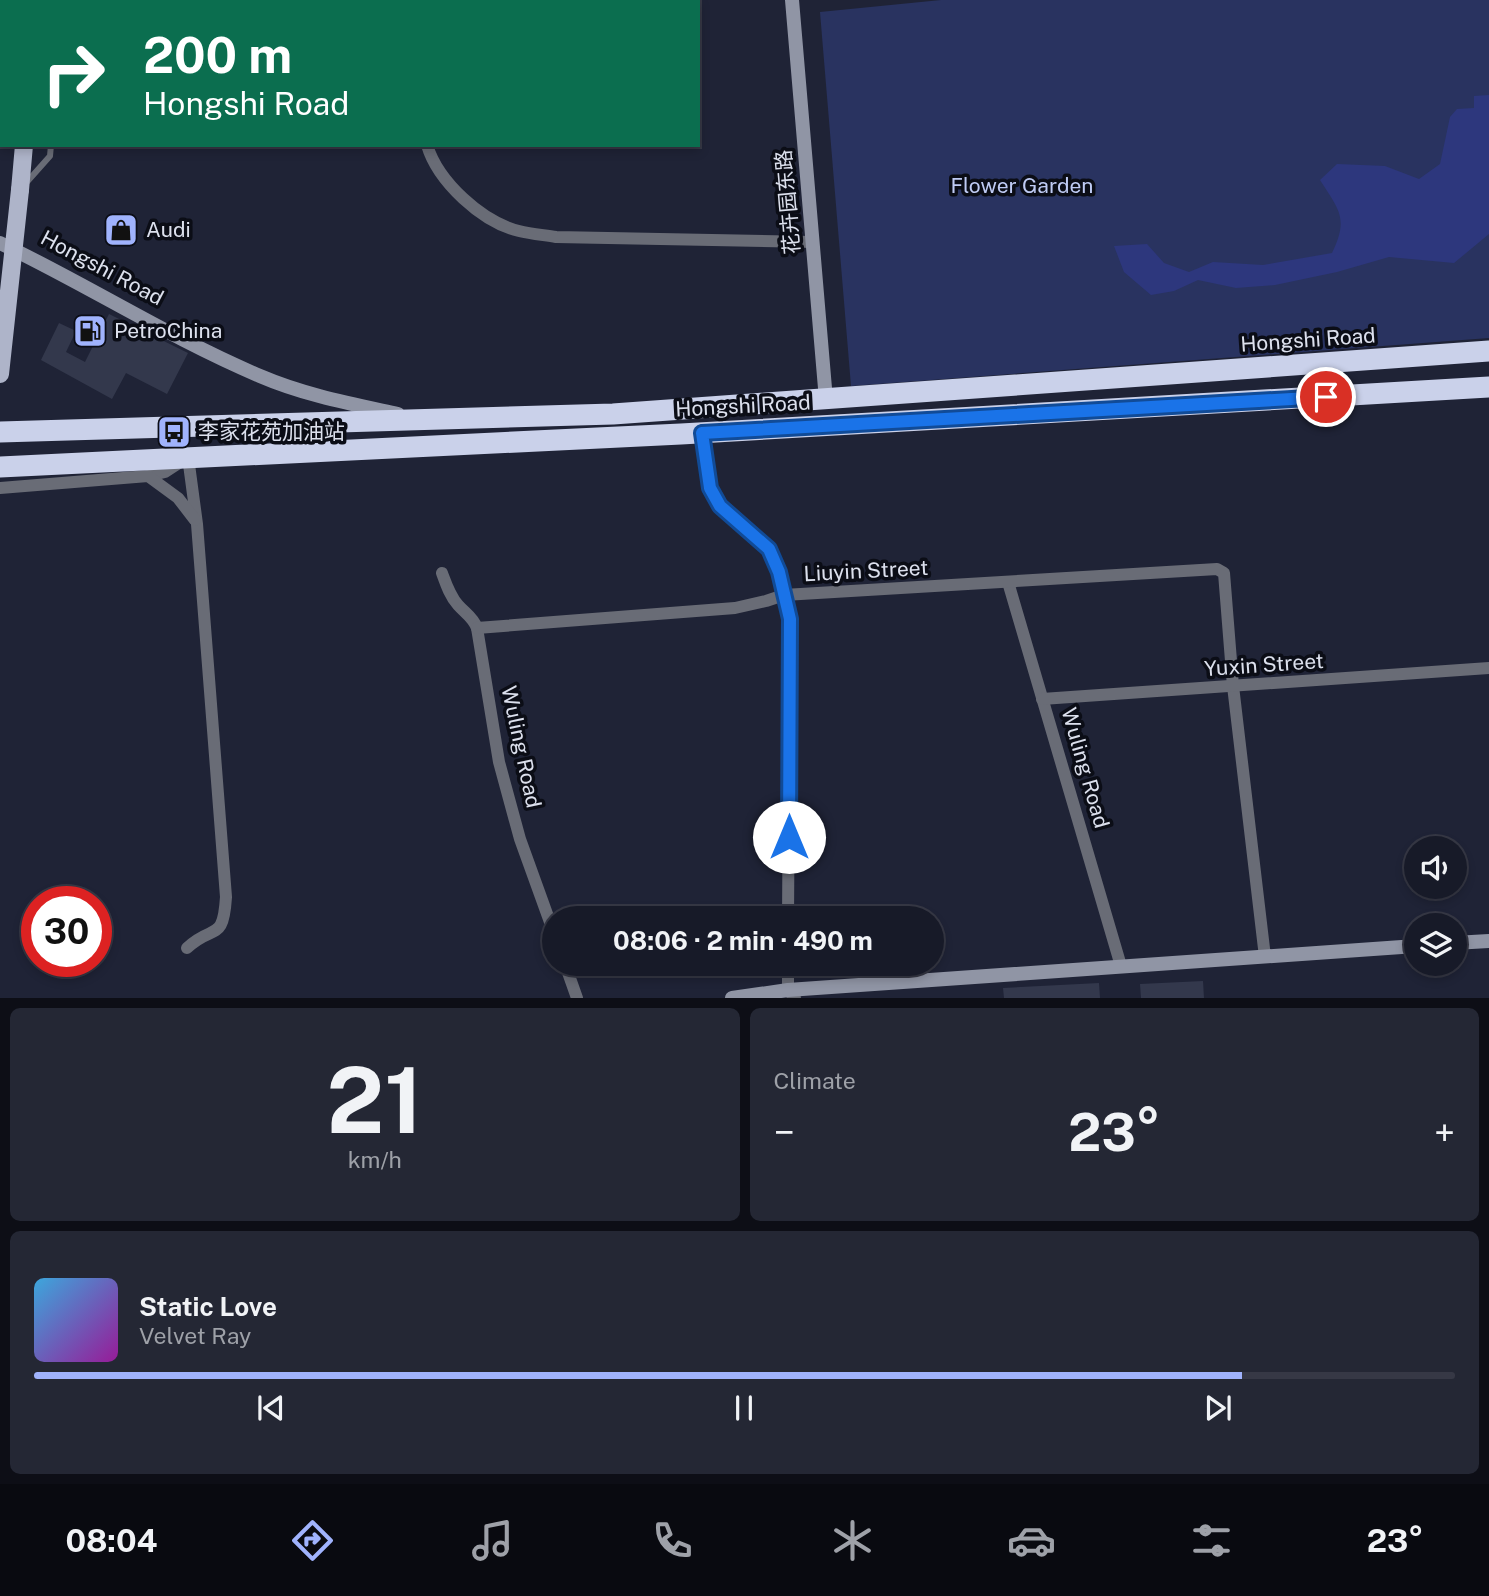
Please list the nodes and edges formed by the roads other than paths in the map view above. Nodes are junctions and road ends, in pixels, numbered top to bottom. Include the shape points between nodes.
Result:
1 (792, 0) edge
2 (24, 147) edge
3 (51, 147) edge
4 (428, 147) edge
5 (20, 190) junction
6 (813, 242) junction
7 (0, 243) edge
8 (1489, 351) edge
9 (0, 374) edge
10 (1489, 387) edge
11 (826, 400) junction
12 (418, 419) junction
13 (0, 432) edge
14 (702, 433) junction
15 (188, 457) junction
16 (0, 467) edge
17 (148, 477) junction
18 (0, 488) edge
19 (197, 524) junction
20 (442, 573) dead end
21 (1007, 582) junction
22 (784, 594) junction
23 (477, 628) junction
24 (1489, 668) edge
25 (1233, 686) junction
26 (1042, 699) junction
27 (544, 906) edge
28 (788, 906) edge
29 (1489, 941) edge
30 (1467, 942) edge
31 (1404, 947) edge
32 (187, 948) dead end
33 (1265, 957) junction
34 (1121, 967) junction
35 (569, 976) edge
36 (790, 976) edge
37 (792, 994) edge
38 (577, 998) edge
39 (733, 998) edge

1 - 6 street, 花卉园东路
2 - 5 main road
3 - 5 lane via 50,156
4 - 6 street via 444,180 487,218 517,231 556,237
5 - 9 main road, bridge
6 - 11 street, 花卉园东路
7 - 12 street, Hongshi Road via 262,377
8 - 11 highway, Hongshi Road
10 - 14 highway, Hongshi Road
11 - 12 highway, Hongshi Road via 613,414
12 - 13 highway, Hongshi Road
14 - 15 highway, Hongshi Road
14 - 22 street via 710,488 720,506 769,549
15 - 16 highway, Hongshi Road
15 - 17 street
15 - 19 street
17 - 18 street
17 - 19 street via 178,498
19 - 32 street via 226,897 225,920 217,932
20 - 23 street, Wuling Road via 453,598
21 - 22 street, Liuyin Street
21 - 25 street, Liuyin Street via 1217,569 1224,573
21 - 26 street, Wuling Road
22 - 23 street, Liuyin Street via 735,608
22 - 28 street via 790,619
23 - 27 street, Wuling Road via 499,762
24 - 25 street, Yuxin Street
25 - 26 street, Yuxin Street
25 - 33 street
26 - 34 street, Wuling Road
29 - 30 street
31 - 33 street
33 - 34 street
34 - 37 street
35 - 38 street
36 - 37 street
37 - 39 street

